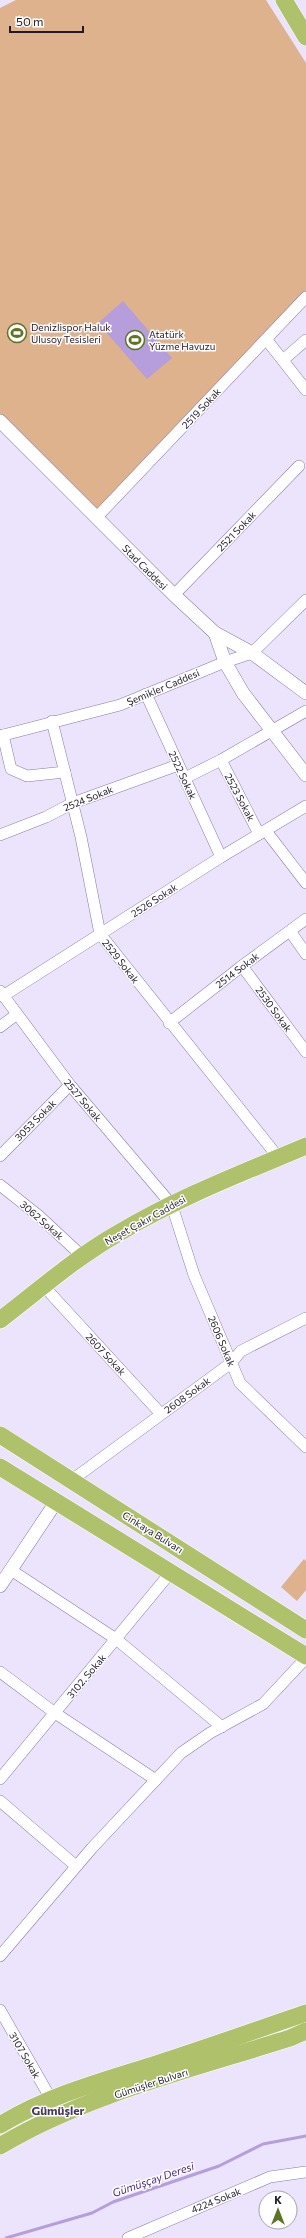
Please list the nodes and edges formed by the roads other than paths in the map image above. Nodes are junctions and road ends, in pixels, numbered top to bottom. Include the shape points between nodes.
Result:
1 (284, 0) edge
2 (306, 37) edge
3 (306, 297) edge
4 (266, 339) junction
5 (306, 340) edge
6 (283, 360) junction
7 (306, 390) edge
8 (0, 422) edge
9 (299, 466) dead end
10 (96, 518) junction
11 (174, 595) junction
12 (306, 600) edge
13 (215, 633) junction
14 (252, 653) junction
15 (224, 662) junction
16 (306, 693) edge
17 (146, 694) junction
18 (306, 711) edge
19 (52, 721) junction
20 (272, 731) junction
21 (2, 735) edge
22 (221, 760) junction
23 (178, 765) junction
24 (65, 772) junction
25 (306, 775) edge
26 (185, 778) junction
27 (73, 803) junction
28 (306, 806) edge
29 (262, 832) junction
30 (0, 835) edge
31 (221, 857) junction
32 (306, 883) edge
33 (306, 919) edge
34 (290, 932) junction
35 (100, 934) junction
36 (306, 954) edge
37 (242, 966) junction
38 (1, 994) edge
39 (17, 1014) junction
40 (170, 1023) junction
41 (0, 1027) edge
42 (306, 1052) edge
43 (70, 1085) junction
44 (306, 1146) edge
45 (0, 1156) edge
46 (278, 1157) junction
47 (306, 1157) edge
48 (0, 1186) edge
49 (173, 1208) junction
50 (83, 1257) junction
51 (50, 1293) junction
52 (306, 1318) edge
53 (0, 1320) edge
54 (0, 1331) edge
55 (231, 1364) junction
56 (161, 1414) junction
57 (0, 1434) edge
58 (306, 1447) edge
59 (0, 1467) edge
60 (72, 1480) junction
61 (56, 1502) junction
62 (171, 1572) junction
63 (4, 1577) edge
64 (306, 1630) edge
65 (116, 1639) junction
66 (306, 1657) edge
67 (0, 1672) edge
68 (55, 1713) junction
69 (222, 1727) junction
70 (0, 1779) edge
71 (156, 1780) junction
72 (0, 1801) edge
73 (76, 1866) junction
74 (0, 1956) edge
75 (0, 2010) edge
76 (306, 2013) edge
77 (306, 2031) edge
78 (51, 2099) junction
79 (0, 2125) edge
80 (0, 2146) edge
81 (306, 2172) edge
82 (128, 2238) edge

1 - 2 main road
3 - 4 street, 2519 Sokak
4 - 6 street
4 - 10 street, 2519 Sokak
5 - 6 street
6 - 7 street
8 - 10 street, Stad Caddesi
9 - 11 street, 2521 Sokak
10 - 11 street, Stad Caddesi
11 - 13 street, Stad Caddesi
12 - 14 street, Şemikler Caddesi
13 - 14 street, Stad Caddesi
13 - 15 street
14 - 15 street, Şemikler Caddesi
14 - 16 street, Stad Caddesi
15 - 17 street, Şemikler Caddesi
15 - 20 street via 242,693
17 - 19 street, Şemikler Caddesi via 120,705
17 - 23 street, 2522 Sokak
18 - 20 street
19 - 21 street, Şemikler Caddesi
19 - 24 street, 2529 Sokak
20 - 22 street
20 - 25 street
21 - 24 street via 12,769 26,776
22 - 26 street
22 - 29 street, 2523 Sokak
23 - 26 street, 2522 Sokak
23 - 27 street, 2524 Sokak
24 - 27 street, 2529 Sokak
26 - 31 street, 2522 Sokak
27 - 30 street, 2524 Sokak
27 - 35 street, 2529 Sokak
28 - 29 street, 2526 Sokak
29 - 31 street, 2526 Sokak
29 - 32 street, 2523 Sokak
31 - 35 street, 2526 Sokak
33 - 34 street, 2514 Sokak
34 - 36 street
34 - 37 street, 2514 Sokak
35 - 38 street, 2526 Sokak
35 - 40 street, 2529 Sokak
37 - 40 street, 2514 Sokak
37 - 42 street, 2530 Sokak
38 - 39 street, 2527 Sokak
39 - 41 street
39 - 43 street, 2527 Sokak
40 - 46 street, 2529 Sokak
43 - 45 street, 3053 Sokak
43 - 49 street, 2527 Sokak
44 - 46 main road, Neşet Çakır Caddesi
46 - 49 main road, Neşet Çakır Caddesi
47 - 49 main road, Neşet Çakır Caddesi
48 - 50 street, 3062 Sokak via 40,1216
49 - 50 main road, Neşet Çakır Caddesi via 116,1234
49 - 51 main road, Neşet Çakır Caddesi via 110,1248
49 - 55 street, 2606 Sokak via 194,1275
50 - 53 main road, Neşet Çakır Caddesi
51 - 54 main road, Neşet Çakır Caddesi
51 - 56 street, 2607 Sokak
52 - 55 street, 2608 Sokak via 242,1351
55 - 56 street, 2608 Sokak
55 - 58 street, 2606 Sokak via 240,1383
56 - 60 street, 2608 Sokak
57 - 60 main road, Cinkaya Bulvarı
59 - 61 main road
60 - 64 main road, Cinkaya Bulvarı
61 - 62 main road
61 - 63 street
62 - 65 street, 3102. Sokak
62 - 66 main road
63 - 65 street
65 - 68 street, 3102. Sokak
65 - 69 street
66 - 69 street via 263,1704
67 - 68 street
68 - 70 street, 3102. Sokak
68 - 71 street
69 - 71 street via 181,1753
71 - 73 street
72 - 73 street
73 - 74 street
75 - 78 street, 3107 Sokak
76 - 78 main road, Gümüşler Bulvarı via 191,2053 71,2090
77 - 80 main road, Gümüşler Bulvarı via 108,2096 41,2124
78 - 79 main road, Gümüşler Bulvarı
81 - 82 street, 4224 Sokak via 270,2177

